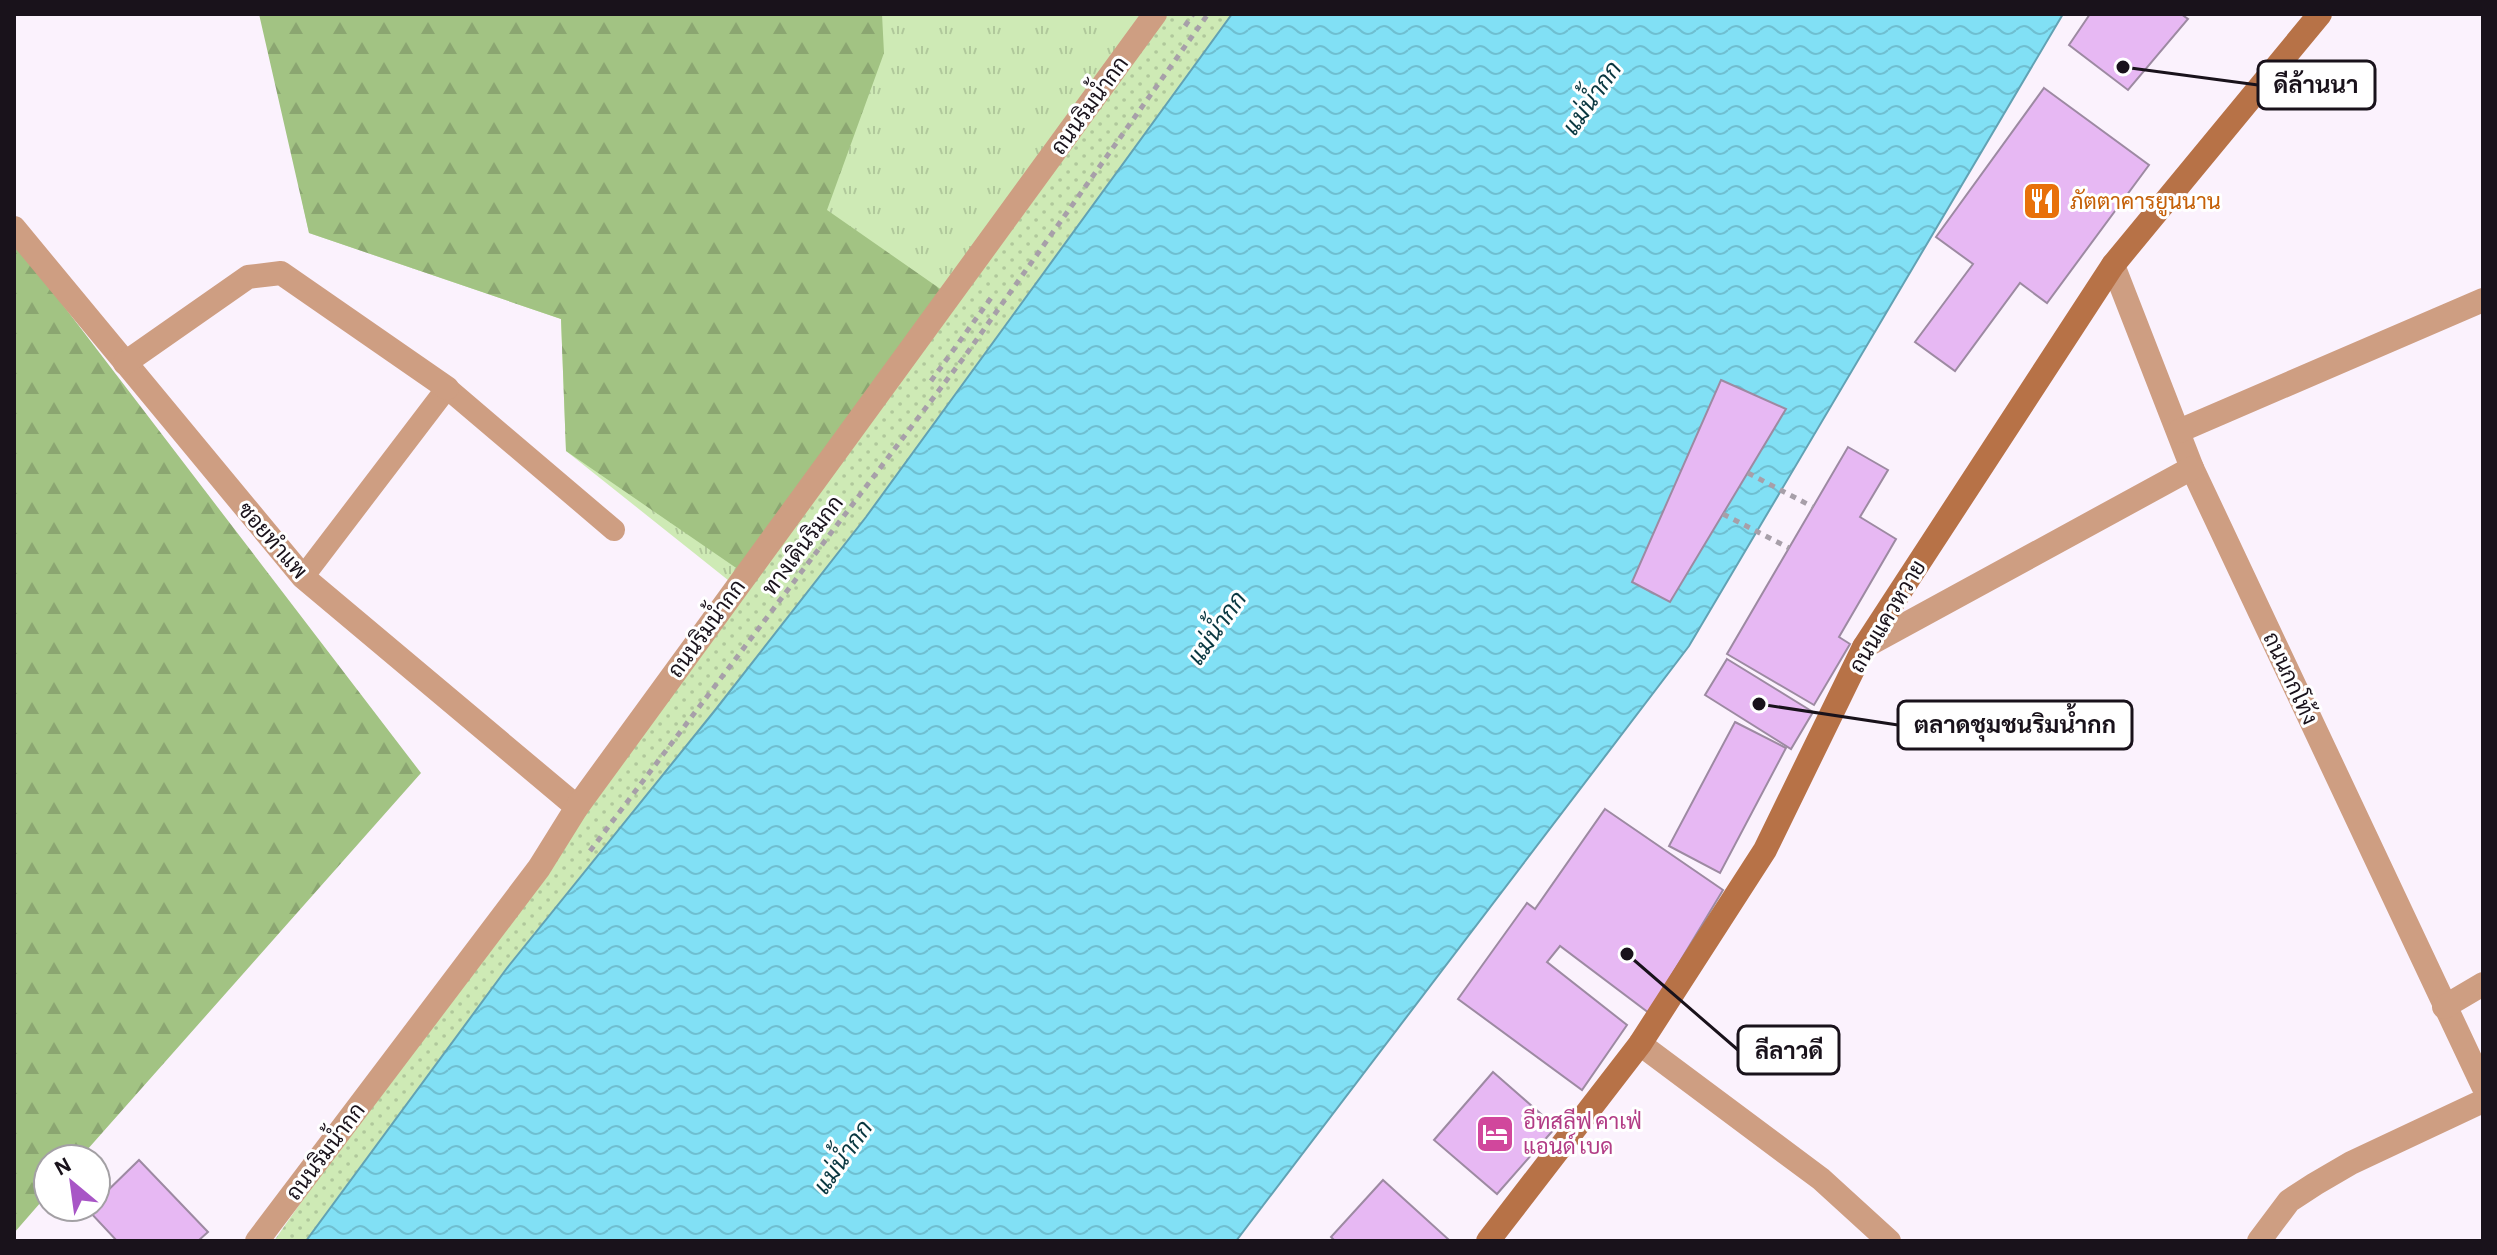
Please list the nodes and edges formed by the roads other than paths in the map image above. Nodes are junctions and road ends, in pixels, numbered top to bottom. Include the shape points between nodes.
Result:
1 (1155, 14) edge
2 (2320, 14) edge
3 (14, 228) edge
4 (2113, 265) junction
5 (2483, 300) edge
6 (125, 363) junction
7 (447, 388) junction
8 (2179, 431) junction
9 (2192, 468) junction
10 (614, 530) dead end
11 (303, 577) junction
12 (1864, 647) junction
13 (577, 807) junction
14 (2483, 984) edge
15 (2444, 1007) junction
16 (1640, 1044) junction
17 (2483, 1086) edge
18 (2483, 1101) edge
19 (257, 1241) edge
20 (1488, 1241) edge
21 (1889, 1241) edge
22 (2259, 1241) edge

1 - 13 street, ถนนริมน้ำกก
2 - 4 street, ถนนแควหวาย
3 - 6 street, ซอยทำแพ
4 - 8 street, ถนนกกโท้ง
4 - 12 street, ถนนแควหวาย
5 - 8 street
6 - 7 street via 248,277 281,273
6 - 11 street, ซอยทำแพ
7 - 10 lane
7 - 11 lane
8 - 9 street, ถนนกกโท้ง
9 - 12 street
9 - 15 street, ถนนกกโท้ง
11 - 13 street, ซอยทำแพ
12 - 16 street, ถนนแควหวาย via 1765,850
13 - 19 street, ถนนริมน้ำกก via 539,868
14 - 15 street
15 - 17 street, ถนนกกโท้ง
16 - 20 street, ถนนแควหวาย
16 - 21 street via 1821,1179
18 - 22 street via 2315,1184 2289,1201

